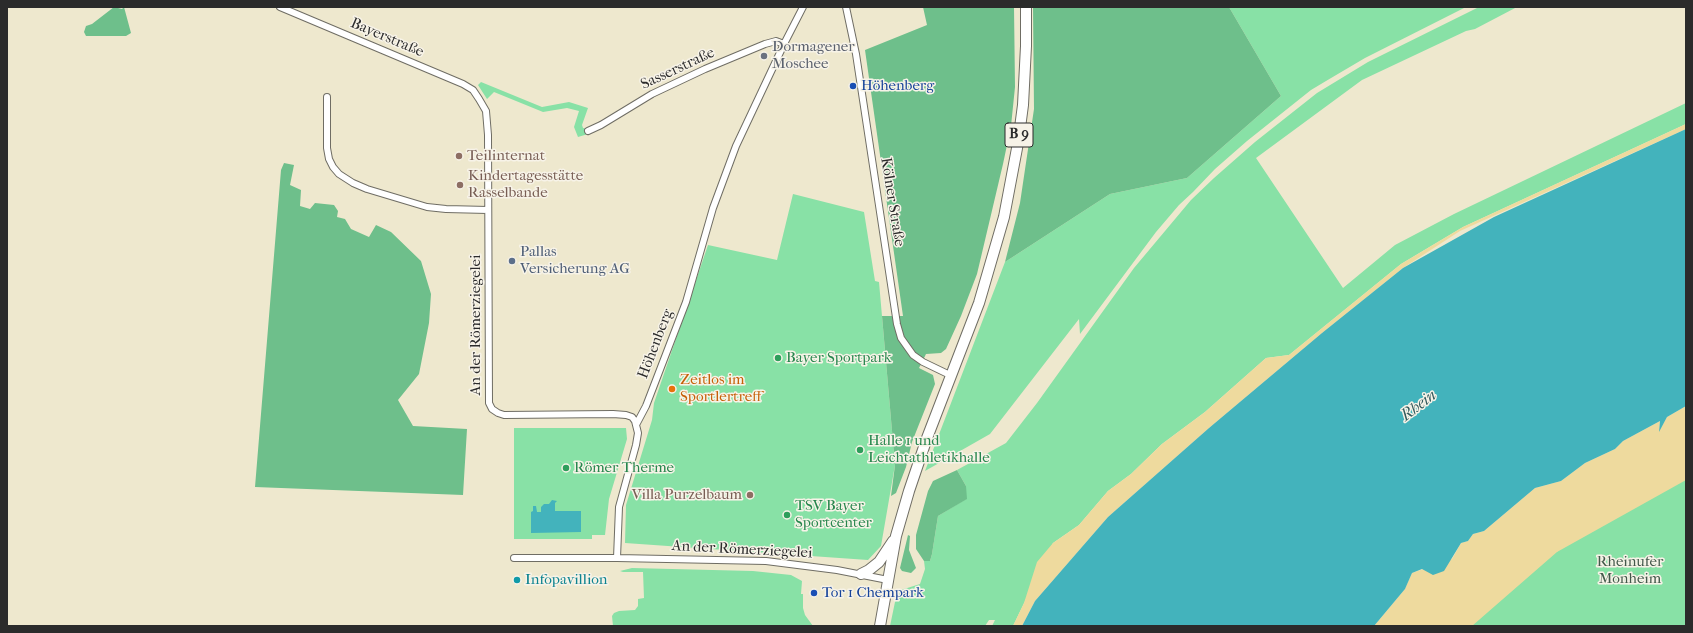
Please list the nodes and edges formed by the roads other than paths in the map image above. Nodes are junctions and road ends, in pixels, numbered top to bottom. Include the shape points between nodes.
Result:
1 (280, 7) edge
2 (804, 7) edge
3 (846, 7) edge
4 (1026, 7) edge
5 (784, 44) junction
6 (327, 97) dead end
7 (479, 99) joint
8 (588, 131) dead end
9 (488, 210) junction
10 (952, 376) junction
11 (637, 423) junction
12 (896, 536) junction
13 (514, 558) dead end
14 (617, 558) junction
15 (860, 574) junction
16 (888, 580) junction
17 (880, 626) edge

1 - 7 street, Bayerstraße via 462,84 473,90
2 - 5 street, Höhenberg
3 - 10 street, Kölner Straße via 857,60 901,338 913,355
4 - 10 main road, B 9 via 1023,105 1011,184 979,303
5 - 8 street, Sasserstraße via 776,41 765,44 705,69 652,94
5 - 11 street, Höhenberg via 736,146 713,208 686,302
6 - 9 street via 328,154 339,174 367,189 427,207
7 - 9 street, An der Römerziegelei via 486,111 487,120
9 - 11 street, An der Römerziegelei via 488,395 492,409 504,415 622,414 632,417
10 - 12 main road, B 9 via 927,438
11 - 14 street via 636,445 619,507
12 - 15 main road via 879,562
12 - 16 main road, B 9
13 - 14 street, An der Römerziegelei
14 - 15 street, An der Römerziegelei via 766,562
15 - 16 street, An der Römerziegelei
16 - 17 main road, B 9

